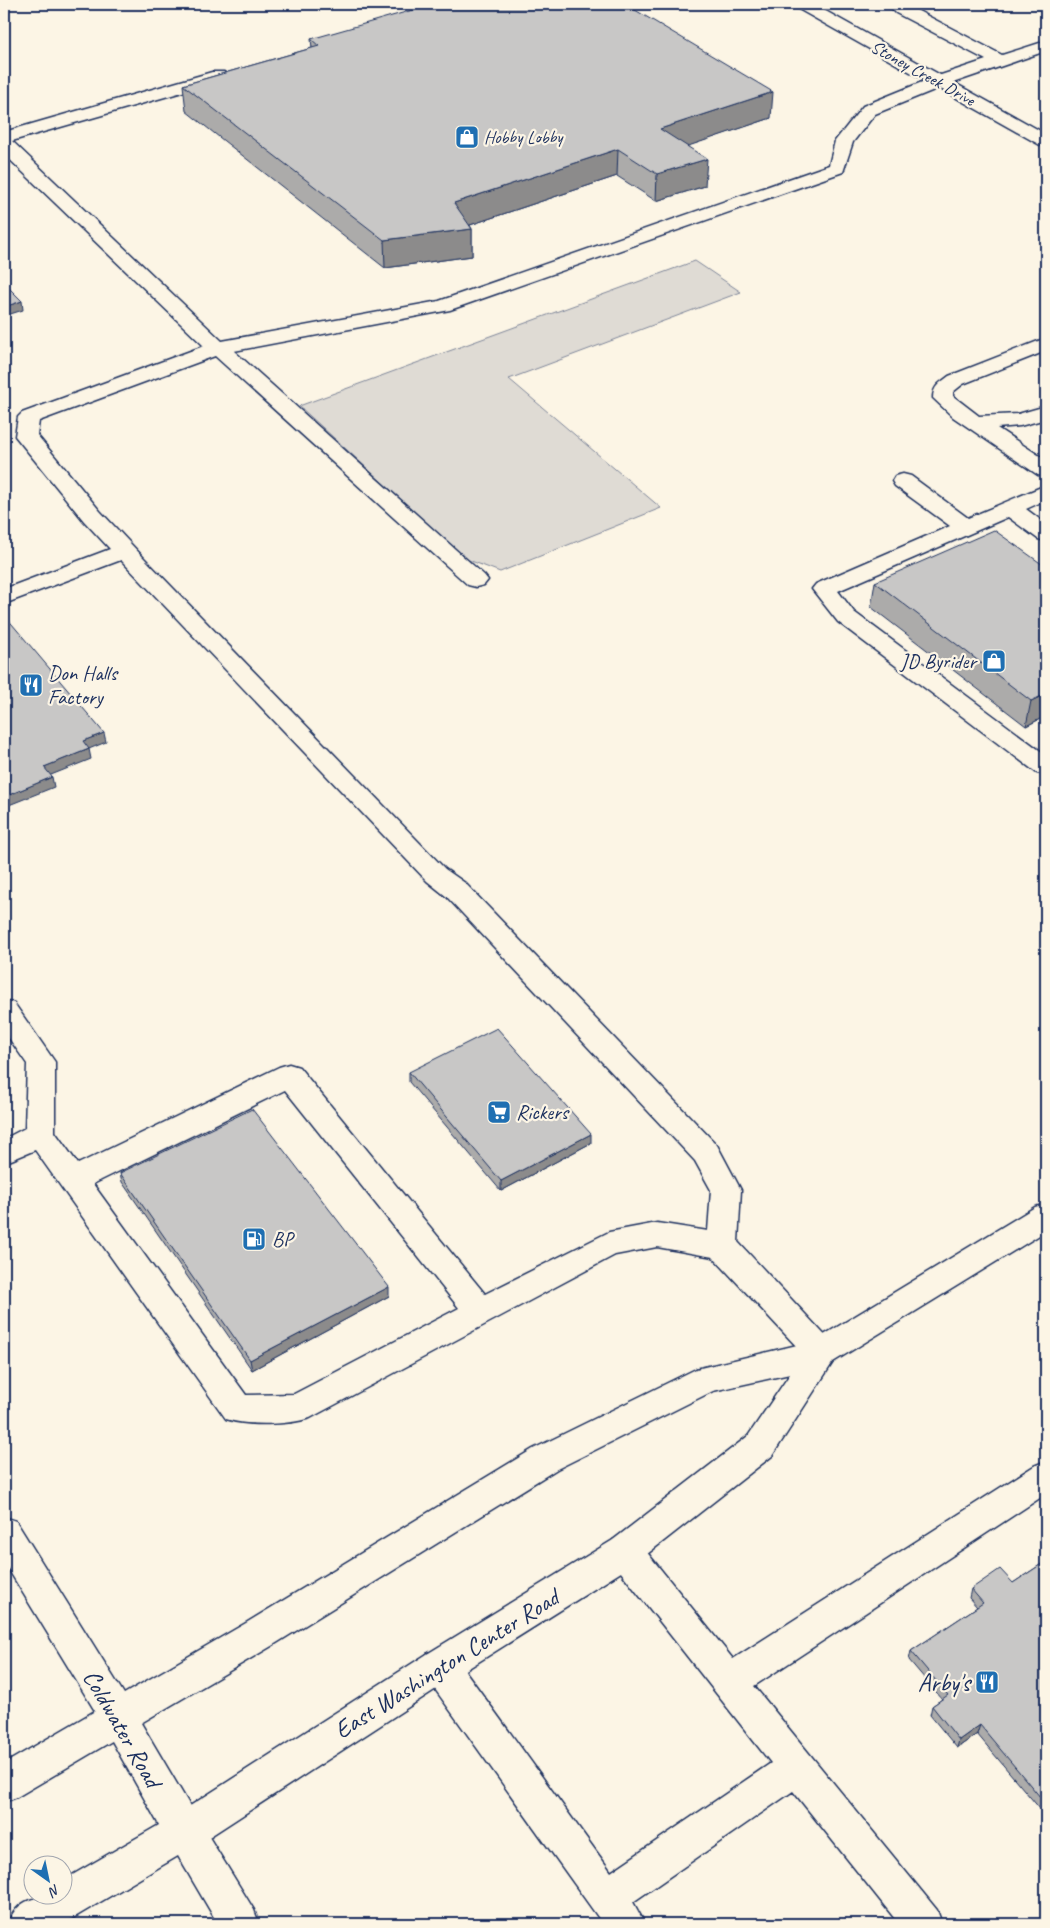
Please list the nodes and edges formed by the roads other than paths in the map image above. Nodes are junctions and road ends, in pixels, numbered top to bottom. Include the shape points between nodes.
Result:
1 (801, 4) edge
2 (896, 4) edge
3 (1046, 46) edge
4 (1000, 61) junction
5 (236, 71) edge
6 (938, 82) junction
7 (4, 138) edge
8 (1046, 141) edge
9 (4, 144) edge
10 (1046, 344) edge
11 (218, 348) junction
12 (1046, 412) edge
13 (976, 423) junction
14 (1046, 470) edge
15 (903, 481) dead end
16 (1046, 492) edge
17 (1010, 508) junction
18 (967, 527) junction
19 (1046, 534) edge
20 (125, 551) junction
21 (476, 580) dead end
22 (4, 597) edge
23 (1046, 767) edge
24 (4, 1010) edge
25 (40, 1134) junction
26 (4, 1152) edge
27 (72, 1180) junction
28 (1046, 1216) edge
29 (722, 1246) junction
30 (481, 1312) junction
31 (822, 1354) junction
32 (1046, 1476) edge
33 (4, 1532) edge
34 (625, 1550) junction
35 (440, 1666) junction
36 (729, 1682) junction
37 (119, 1718) junction
38 (796, 1766) junction
39 (4, 1784) edge
40 (184, 1831) junction
41 (616, 1911) edge
42 (27, 1924) edge
43 (240, 1924) edge
44 (923, 1924) edge

1 - 6 main road, Stoney Creek Drive
2 - 4 main road
3 - 4 main road
4 - 6 main road
5 - 7 main road
6 - 8 main road, Stoney Creek Drive
6 - 11 main road via 869,110 844,141 837,168 443,306
9 - 11 main road
10 - 13 main road via 956,380 944,390 943,398
11 - 20 main road via 29,417 26,436
11 - 21 main road
12 - 13 main road via 1020,420
13 - 14 main road
15 - 18 main road
16 - 17 main road
17 - 18 main road
17 - 19 main road
18 - 23 main road via 824,589 846,617
20 - 22 main road
20 - 29 main road via 436,875 456,890 706,1154 726,1190
24 - 25 main road via 41,1062
25 - 26 main road
25 - 27 main road
27 - 30 main road via 289,1075
27 - 30 main road via 238,1409 298,1408
28 - 31 main road, East Washington Center Road
29 - 30 main road via 657,1235 609,1244
29 - 31 main road
31 - 34 main road, East Washington Center Road via 760,1446
31 - 37 main road, East Washington Center Road via 707,1379 545,1459
32 - 36 main road
33 - 37 main road, Coldwater Road
34 - 35 main road, East Washington Center Road
34 - 36 main road
35 - 40 main road, East Washington Center Road
35 - 41 main road
36 - 38 main road
37 - 39 main road, East Washington Center Road
37 - 40 main road, Coldwater Road
38 - 41 main road
38 - 44 main road
40 - 42 main road, East Washington Center Road
40 - 43 main road, Coldwater Road

